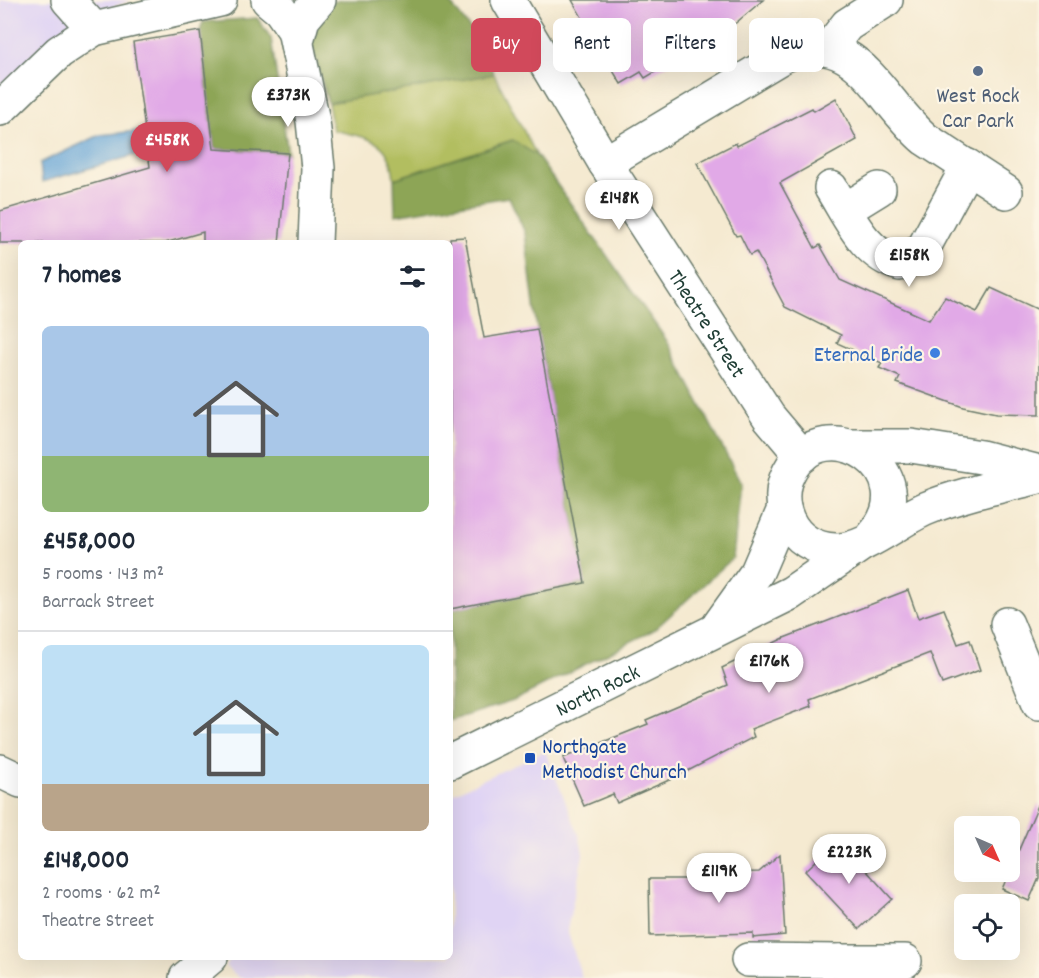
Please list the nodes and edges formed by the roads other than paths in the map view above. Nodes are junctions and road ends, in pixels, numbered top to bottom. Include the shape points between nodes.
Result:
1 (68, 0) edge
2 (220, 0) edge
3 (268, 0) edge
4 (320, 0) edge
5 (508, 0) edge
6 (886, 0) edge
7 (94, 29) junction
8 (297, 41) junction
9 (829, 48) junction
10 (0, 109) edge
11 (605, 163) junction
12 (968, 166) junction
13 (879, 189) dead end
14 (1006, 192) dead end
15 (315, 240) edge
16 (850, 446) junction
17 (802, 456) junction
18 (1039, 472) edge
19 (1039, 477) edge
20 (784, 509) junction
21 (867, 541) junction
22 (1007, 624) dead end
23 (712, 634) junction
24 (1039, 703) edge
25 (453, 761) edge
26 (0, 771) edge
27 (18, 779) edge
28 (180, 960) edge
29 (207, 960) edge
30 (748, 960) dead end
31 (905, 961) dead end
32 (840, 970) edge
33 (171, 978) edge
34 (186, 978) edge

1 - 7 street
2 - 7 street
3 - 8 street via 290,21
4 - 8 street via 303,19
5 - 11 street, Theatre Street
6 - 9 street via 847,25
7 - 10 street via 58,52
8 - 15 street via 318,168
9 - 11 street via 799,49 783,56
9 - 12 street via 854,61 913,129
11 - 17 street, Theatre Street via 768,417
12 - 13 street via 923,249 900,264 886,260 869,247 838,199
12 - 14 street
16 - 17 street via 825,445
16 - 18 street via 911,446 981,457
16 - 21 street via 880,467 890,497 885,518
17 - 20 street via 786,480
19 - 21 street via 925,509
20 - 21 street via 793,529 811,544 839,550
20 - 23 street, North Rock via 757,572
21 - 23 street, North Rock via 791,593
22 - 24 street
23 - 25 street, North Rock
26 - 27 street
28 - 33 street
29 - 34 street
30 - 32 street
31 - 32 street

